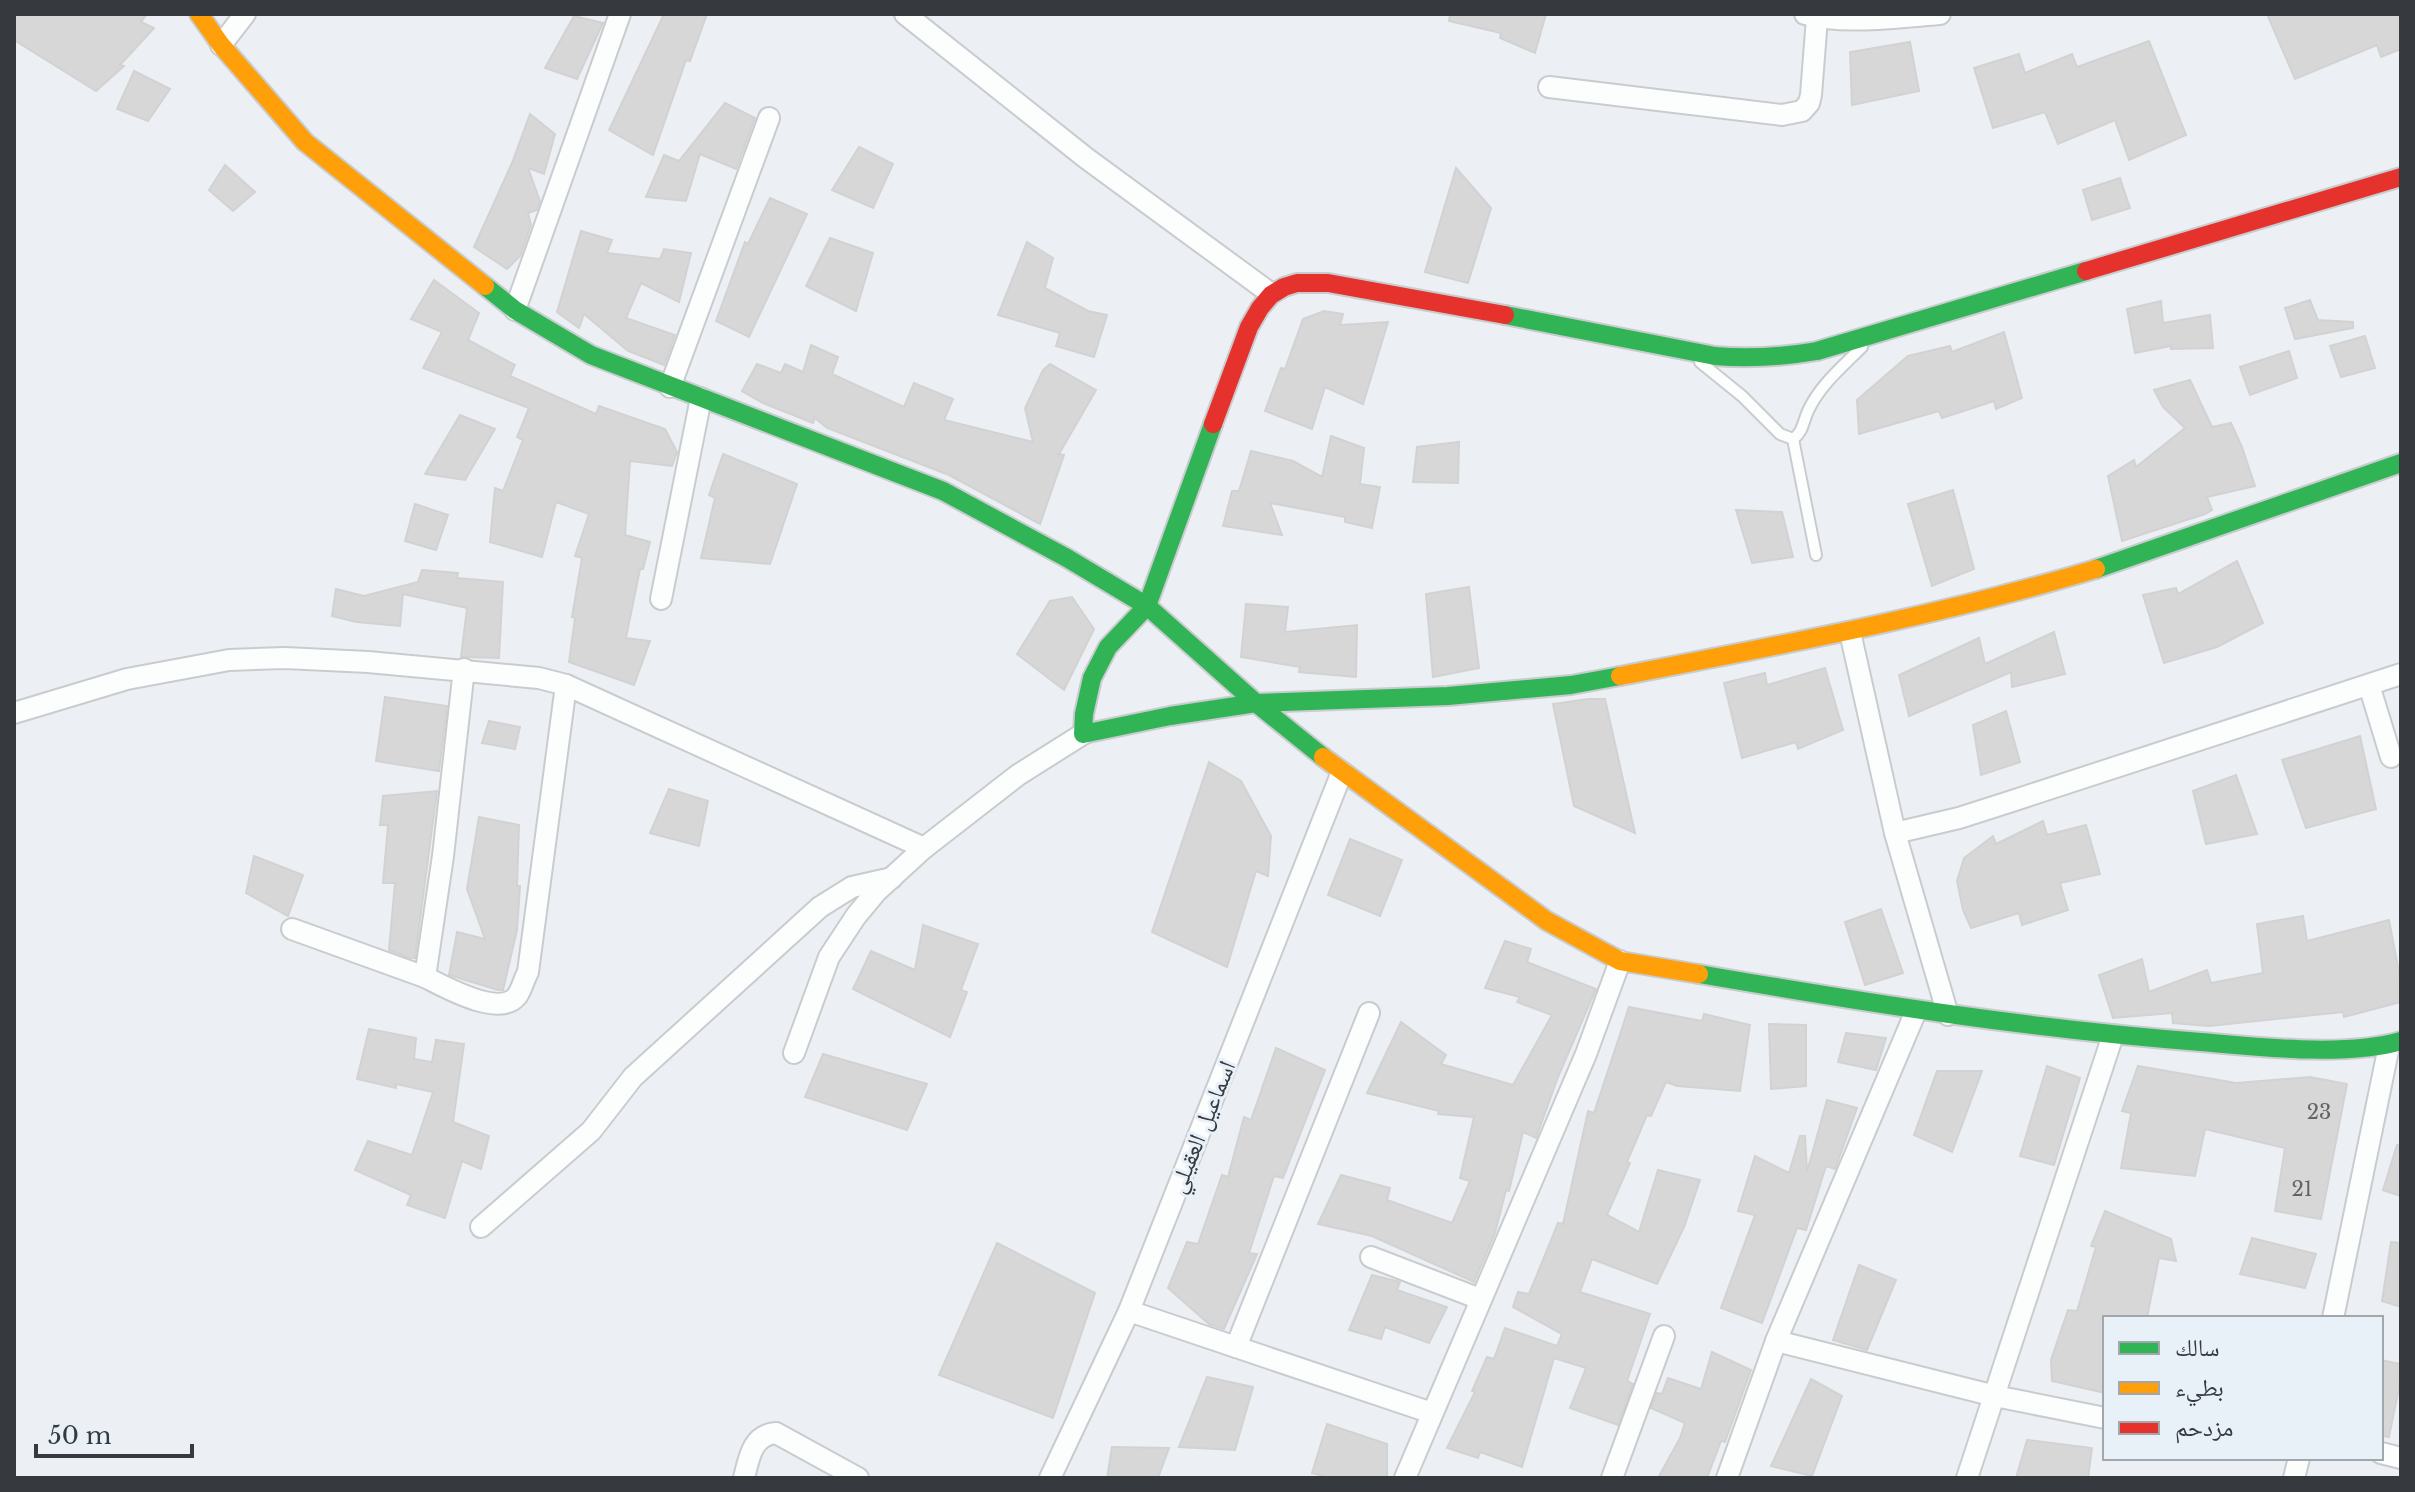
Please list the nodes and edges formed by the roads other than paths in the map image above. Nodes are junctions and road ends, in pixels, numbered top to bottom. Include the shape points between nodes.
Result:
1 (199, 14) edge
2 (245, 14) edge
3 (620, 14) edge
4 (905, 14) edge
5 (1940, 14) edge
6 (1811, 16) edge
7 (221, 45) junction
8 (1549, 87) dead end
9 (769, 118) dead end
10 (2401, 177) edge
11 (1270, 293) junction
12 (515, 310) junction
13 (1874, 336) junction
14 (1682, 349) junction
15 (670, 387) junction
16 (701, 398) junction
17 (1793, 439) junction
18 (2401, 463) edge
19 (1816, 555) dead end
20 (661, 599) dead end
21 (1147, 606) junction
22 (1850, 632) junction
23 (464, 669) junction
24 (2401, 674) edge
25 (566, 685) junction
26 (2369, 685) junction
27 (1256, 703) junction
28 (14, 713) edge
29 (1083, 734) junction
30 (2391, 757) dead end
31 (1342, 772) junction
32 (1895, 833) junction
33 (924, 848) junction
34 (892, 878) junction
35 (292, 929) dead end
36 (1620, 961) junction
37 (425, 977) junction
38 (1916, 1011) junction
39 (1369, 1013) dead end
40 (1948, 1015) junction
41 (2113, 1035) junction
42 (2395, 1044) edge
43 (794, 1053) dead end
44 (481, 1227) dead end
45 (1371, 1257) dead end
46 (1480, 1299) junction
47 (1129, 1311) junction
48 (2333, 1316) edge
49 (1664, 1336) dead end
50 (1776, 1341) junction
51 (1236, 1347) junction
52 (1995, 1396) junction
53 (1432, 1413) junction
54 (2103, 1418) edge
55 (744, 1478) edge
56 (858, 1478) edge
57 (1050, 1478) edge
58 (1405, 1478) edge
59 (1612, 1478) edge
60 (1727, 1478) edge
61 (1967, 1478) edge

1 - 7 street
2 - 7 street
3 - 12 street
4 - 11 street via 1086,158
5 - 6 street via 1876,19
6 - 8 street via 1811,95 1795,114
7 - 12 street via 305,142
9 - 15 street
10 - 13 street
11 - 14 street via 1311,282 1366,288
11 - 21 street via 1241,346
12 - 15 street via 591,355
13 - 14 street via 1783,357 1749,359
13 - 17 lane via 1819,391
14 - 17 lane via 1723,379 1783,437
15 - 16 street
16 - 20 street
16 - 21 street via 943,491
17 - 19 lane
18 - 22 street via 2117,563 2003,597
21 - 27 street
21 - 29 street via 1121,629 1094,671
22 - 27 street via 1571,685
22 - 32 street
23 - 25 street
23 - 28 street via 285,658 229,660 127,679
23 - 37 street
24 - 26 street
25 - 33 street
25 - 37 street via 523,984 509,1003 497,1004
26 - 30 street
26 - 32 street via 1997,806
27 - 29 street
27 - 31 street
29 - 33 street via 1018,775
31 - 36 street via 1547,921
31 - 47 street, اسماعيل العقيلي
32 - 40 street
33 - 34 street
34 - 43 street via 856,916 829,957
34 - 44 street via 852,887 820,907 633,1077 591,1131
35 - 37 street
36 - 38 street
36 - 46 street via 1586,1054
38 - 40 street
38 - 50 street
39 - 51 street
40 - 41 street
41 - 42 street via 2265,1047 2365,1049
41 - 52 street
42 - 48 street
45 - 46 street
46 - 53 street
47 - 51 street
47 - 57 street, اسماعيل العقيلي
49 - 59 street
50 - 52 street
50 - 60 street
51 - 53 street
52 - 54 street
52 - 61 street
53 - 58 street
55 - 56 street via 755,1444 776,1433

